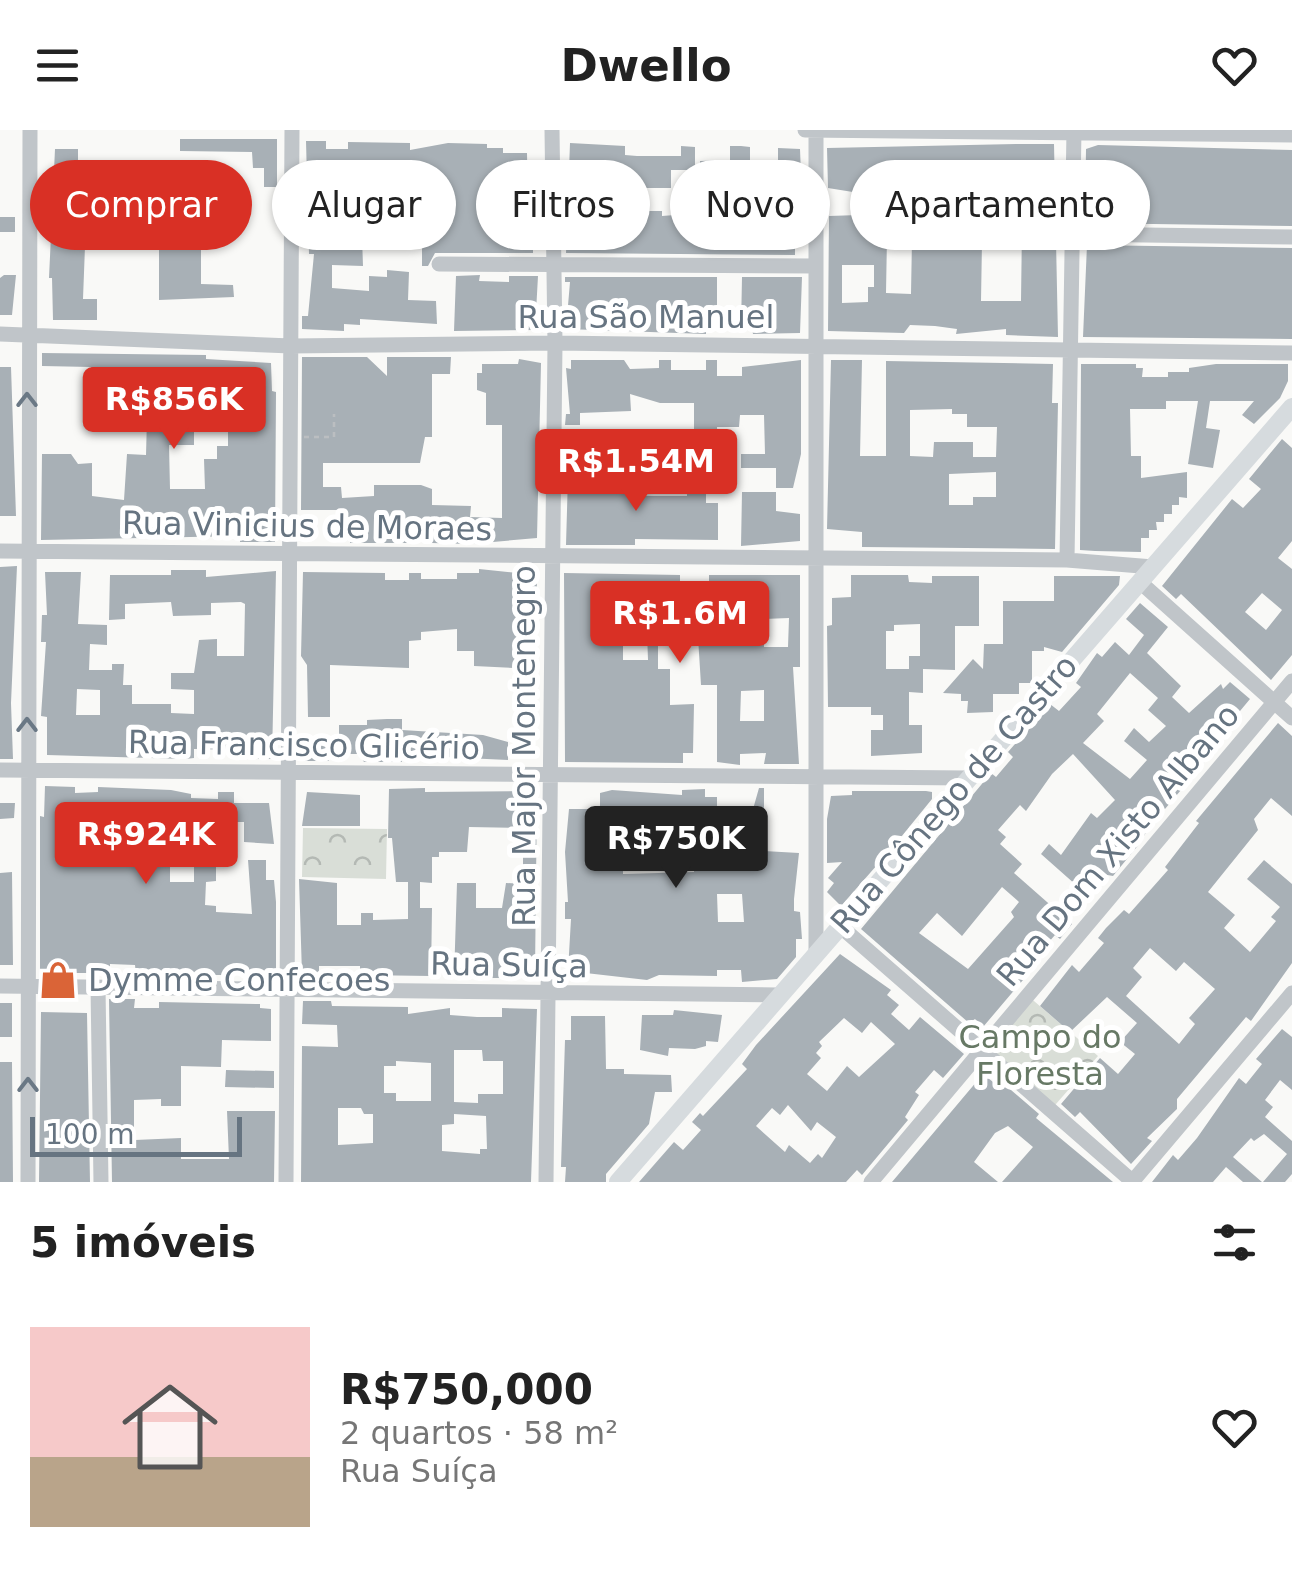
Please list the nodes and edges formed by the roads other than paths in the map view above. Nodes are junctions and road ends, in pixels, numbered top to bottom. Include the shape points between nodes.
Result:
1 (30, 130) edge
2 (292, 130) edge
3 (552, 130) edge
4 (805, 130) edge
5 (816, 130) edge
6 (1074, 131) edge
7 (1292, 135) edge
8 (1073, 160) edge
9 (1150, 235) edge
10 (1292, 237) edge
11 (1072, 250) edge
12 (440, 264) dead end
13 (552, 264) junction
14 (814, 266) junction
15 (0, 334) edge
16 (27, 334) junction
17 (555, 344) junction
18 (291, 346) junction
19 (816, 346) junction
20 (1069, 350) junction
21 (1292, 353) edge
22 (1292, 407) edge
23 (0, 551) edge
24 (27, 551) junction
25 (290, 554) junction
26 (553, 557) junction
27 (815, 558) junction
28 (1067, 560) junction
29 (1153, 567) junction
30 (1140, 582) junction
31 (1292, 681) edge
32 (1274, 702) junction
33 (1292, 718) edge
34 (0, 770) edge
35 (28, 770) junction
36 (288, 772) junction
37 (550, 774) junction
38 (816, 777) junction
39 (968, 778) junction
40 (840, 926) junction
41 (816, 951) junction
42 (0, 986) edge
43 (28, 986) junction
44 (98, 988) junction
45 (288, 990) junction
46 (551, 993) junction
47 (1292, 993) edge
48 (778, 995) junction
49 (984, 1047) junction
50 (28, 1182) edge
51 (101, 1182) edge
52 (286, 1182) edge
53 (546, 1182) edge
54 (618, 1182) edge
55 (871, 1182) edge
56 (1133, 1182) edge

1 - 16 street
2 - 18 street
3 - 13 street, Rua Major Montenegro
4 - 5 street
5 - 6 street
5 - 14 street
6 - 7 street
6 - 8 street
9 - 10 street
11 - 20 street
12 - 13 street
13 - 14 street
13 - 17 street, Rua Major Montenegro
14 - 19 street
15 - 16 street, Rua São Manuel
16 - 18 street, Rua São Manuel
24 -> 16 street
17 - 18 street, Rua São Manuel
17 - 19 street, Rua São Manuel
17 - 26 street, Rua Major Montenegro
18 - 25 street
19 - 20 street, Rua São Manuel
19 - 27 street
20 - 21 street, Rua São Manuel
20 - 28 street
22 - 29 main road, Rua Cônego de Castro
23 - 24 street, Rua Vinicius de Moraes
24 - 25 street, Rua Vinicius de Moraes
35 -> 24 street
25 - 26 street, Rua Vinicius de Moraes
25 - 36 street
26 - 27 street, Rua Vinicius de Moraes
26 - 37 street, Rua Major Montenegro
27 - 28 street, Rua Vinicius de Moraes
27 - 38 street
28 - 29 street, Rua Vinicius de Moraes
29 - 30 main road, Rua Cônego de Castro
30 - 32 street
30 - 39 main road, Rua Cônego de Castro
31 - 32 street, Rua Dom Xisto Albano
32 - 33 street
32 - 49 street, Rua Dom Xisto Albano
34 - 35 street, Rua Francisco Glicério
35 - 36 street, Rua Francisco Glicério
35 - 43 street
36 - 37 street, Rua Francisco Glicério
36 - 45 street
37 - 38 street, Rua Francisco Glicério
37 - 46 street, Rua Major Montenegro
38 - 39 street, Rua Francisco Glicério
38 - 41 street
39 - 40 main road, Rua Cônego de Castro
40 - 41 main road, Rua Cônego de Castro
40 - 49 street
41 - 48 main road, Rua Cônego de Castro
42 - 43 street, Rua Suíça
43 - 44 street, Rua Suíça
50 -> 43 street
44 - 45 street, Rua Suíça
44 - 51 street
45 - 46 street, Rua Suíça
45 - 52 street
46 - 48 street, Rua Suíça
46 - 53 street, Rua Major Montenegro
47 - 56 street
48 - 54 main road, Rua Cônego de Castro
49 - 55 street, Rua Dom Xisto Albano
49 - 56 street

